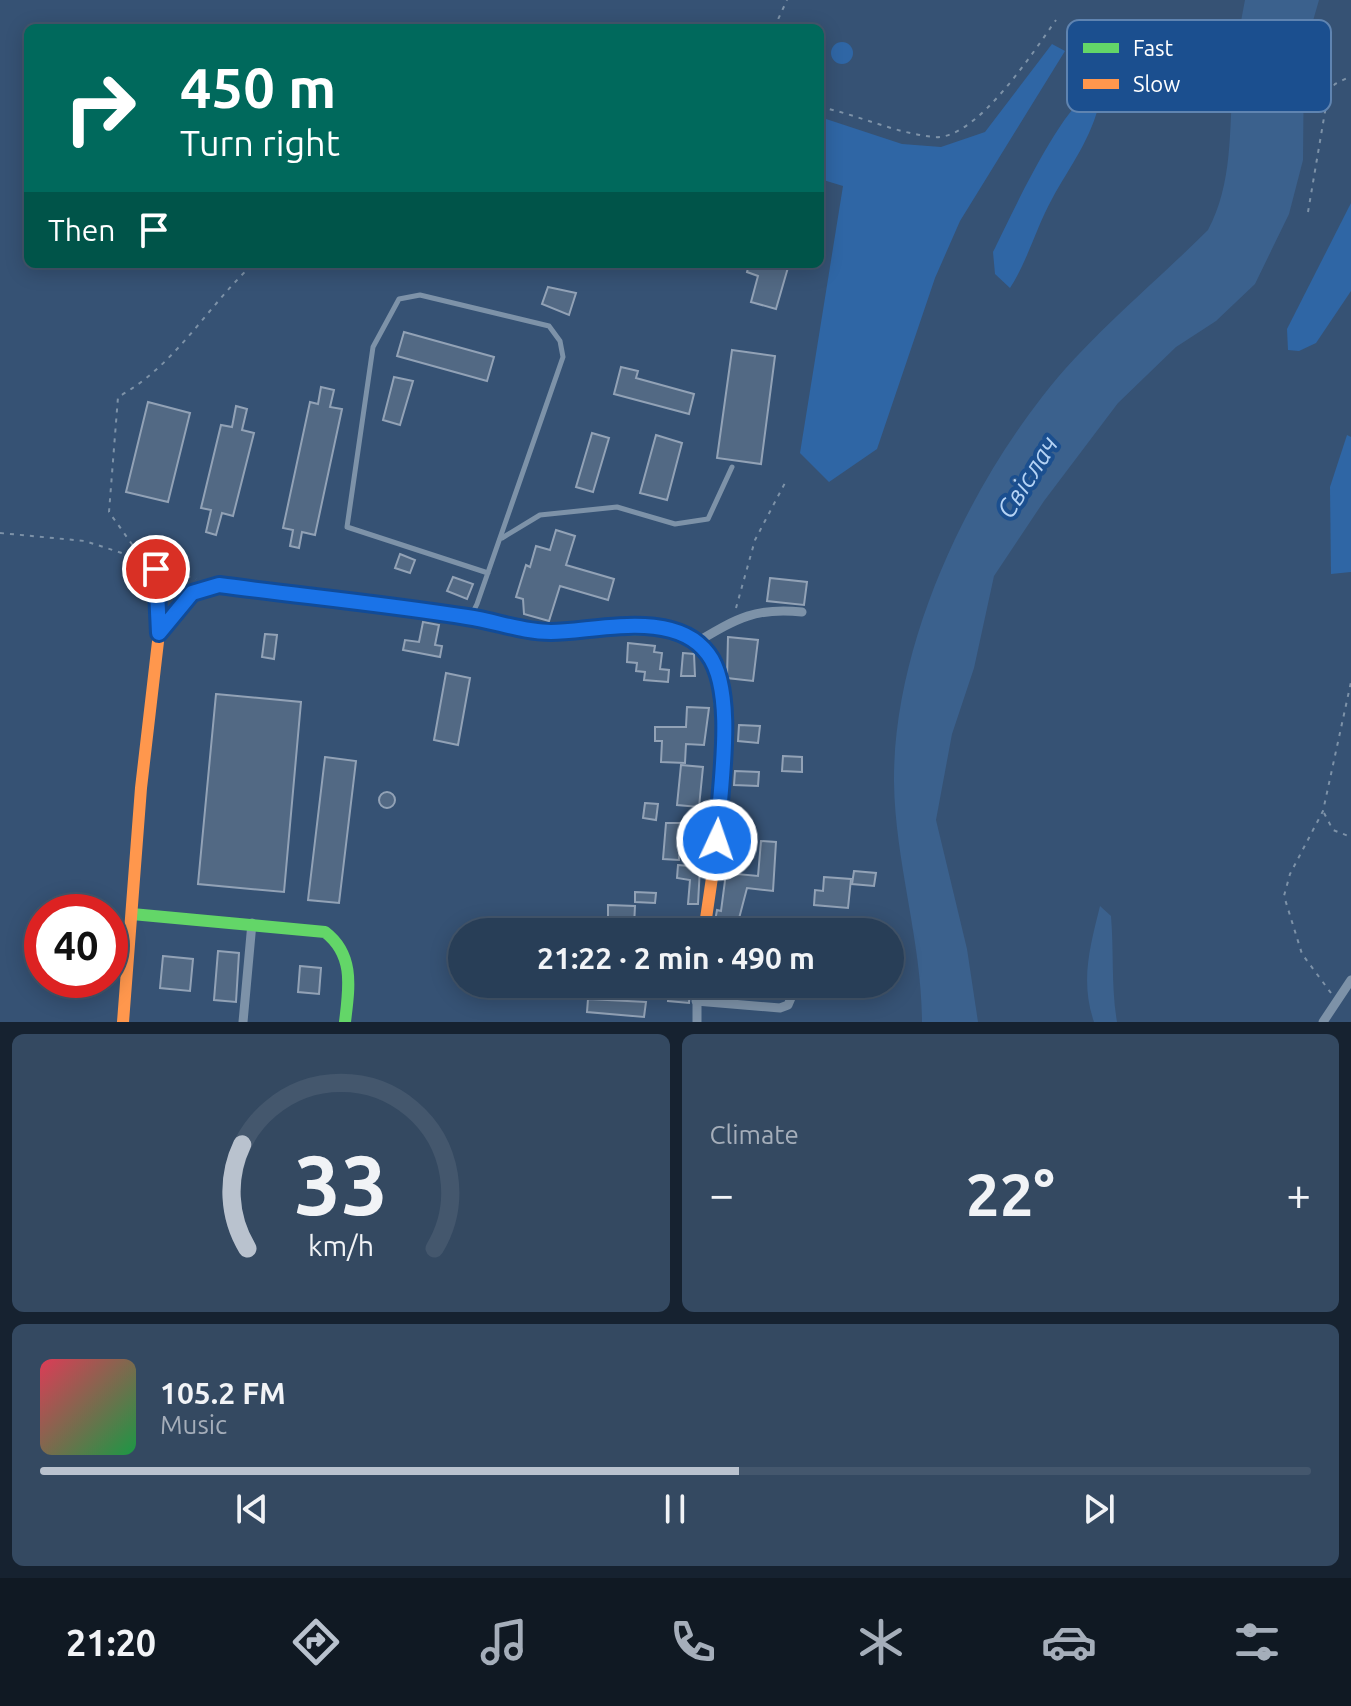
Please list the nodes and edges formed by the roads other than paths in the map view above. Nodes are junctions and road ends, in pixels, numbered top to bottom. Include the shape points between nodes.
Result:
1 (732, 467) dead end
2 (501, 538) junction
3 (156, 569) road end
4 (488, 573) junction
5 (802, 612) dead end
6 (471, 617) junction
7 (159, 633) junction
8 (697, 642) junction
9 (132, 914) junction
10 (706, 918) edge
11 (252, 923) junction
12 (1351, 980) edge
13 (696, 998) edge
14 (791, 998) edge
15 (696, 1001) junction
16 (123, 1022) edge
17 (243, 1022) edge
18 (345, 1022) edge
19 (697, 1022) edge
20 (1323, 1022) edge

1 - 2 lane via 708,519 675,524 617,507 540,515
2 - 4 lane
2 - 4 lane via 563,357 560,341 549,326 420,295 399,299 373,347 347,527
3 - 7 street
4 - 6 lane
5 - 8 street via 770,608 732,621
6 - 7 street via 219,585 192,593
6 - 8 street via 532,630 664,629
7 - 9 street
8 - 10 street via 714,663 722,694 716,861
9 - 11 street
9 - 16 street
11 - 17 street
11 - 18 street via 336,938 349,970
12 - 20 street
13 - 15 street
14 - 15 street via 780,1008
15 - 19 street

